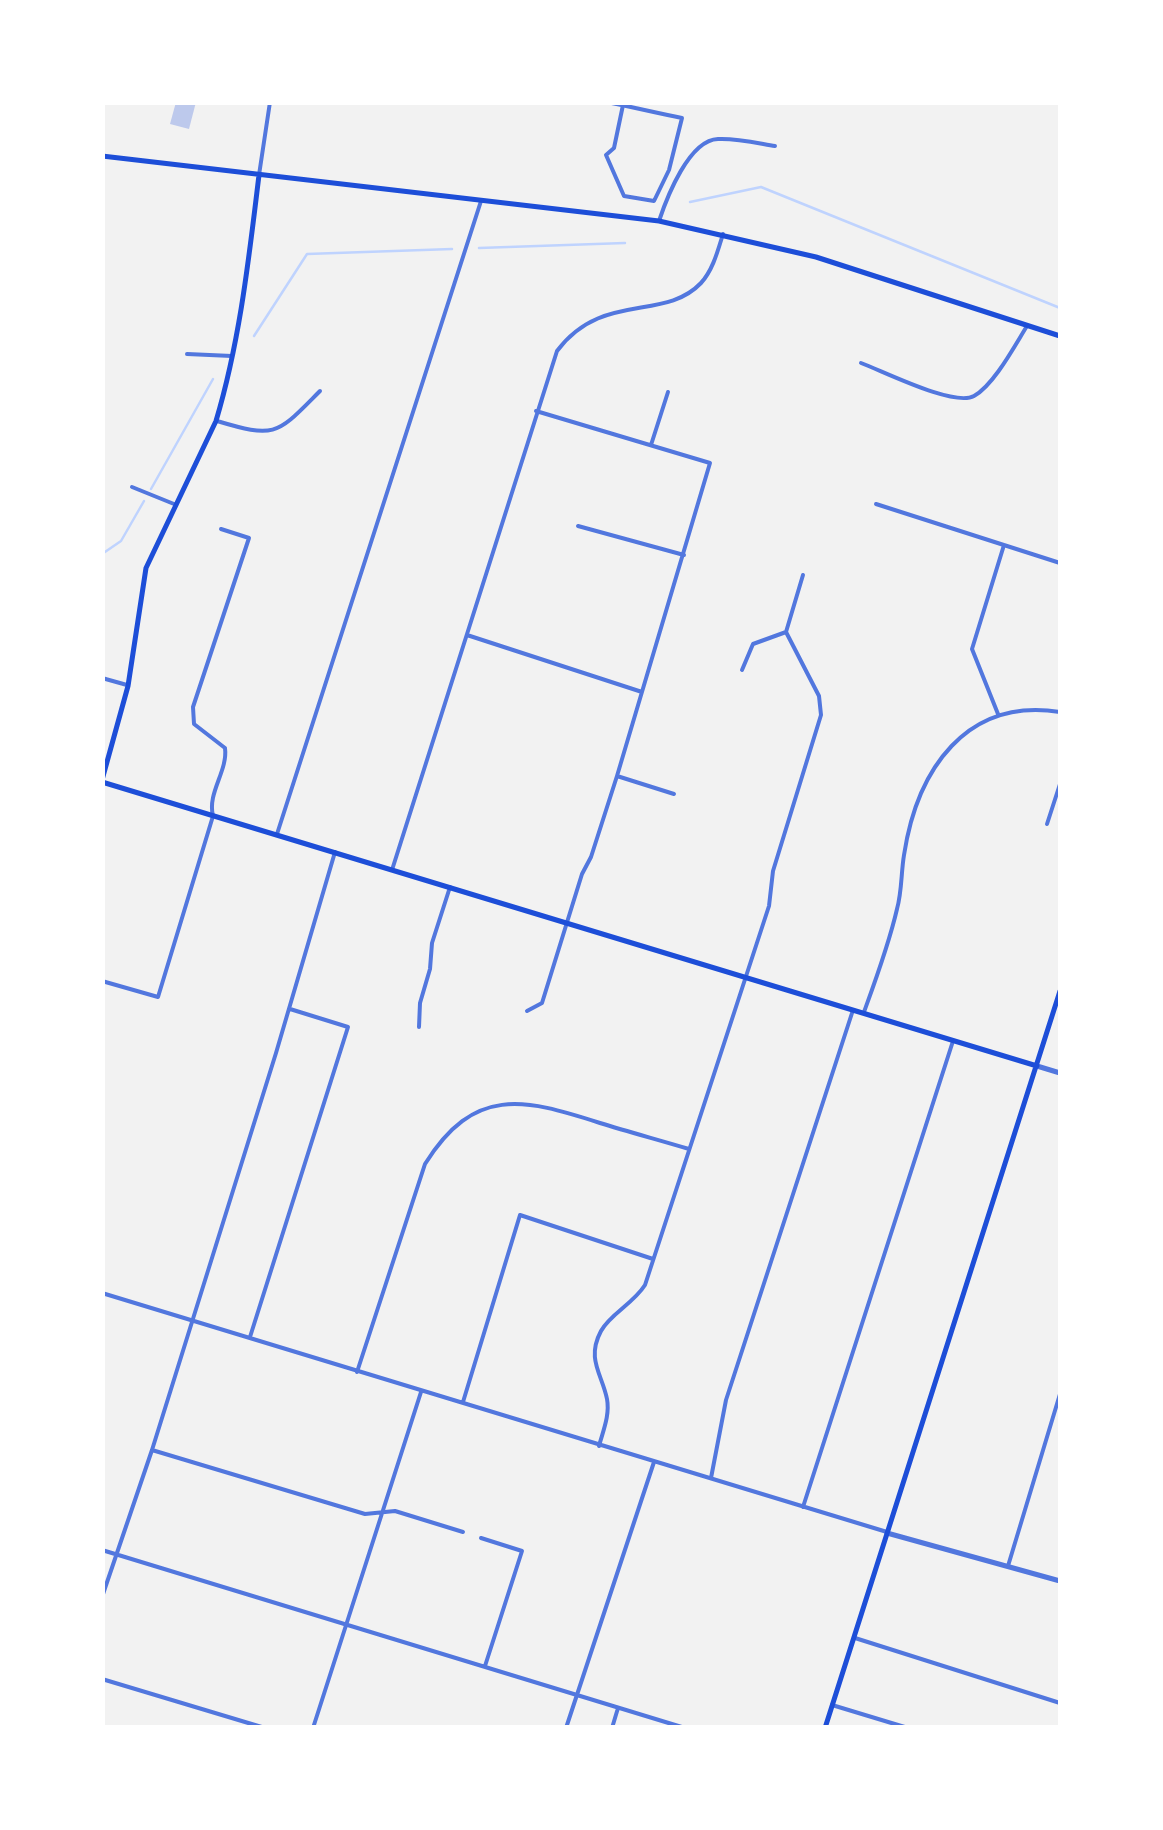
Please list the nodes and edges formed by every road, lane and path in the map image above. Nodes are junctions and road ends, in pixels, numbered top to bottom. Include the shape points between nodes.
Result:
1 (270, 102) edge
2 (607, 102) edge
3 (623, 106) junction
4 (775, 146) dead end
5 (102, 156) edge
6 (259, 174) junction
7 (481, 201) junction
8 (659, 221) junction
9 (724, 234) junction
10 (1028, 326) junction
11 (1060, 336) edge
12 (187, 354) dead end
13 (232, 356) junction
14 (862, 363) dead end
15 (320, 391) dead end
16 (668, 392) dead end
17 (536, 411) junction
18 (216, 421) junction
19 (651, 445) junction
20 (132, 487) dead end
21 (175, 504) junction
22 (876, 504) dead end
23 (578, 526) dead end
24 (221, 529) dead end
25 (1004, 545) junction
26 (684, 555) junction
27 (1060, 563) edge
28 (803, 575) dead end
29 (786, 632) junction
30 (467, 636) junction
31 (742, 670) dead end
32 (102, 678) edge
33 (128, 686) junction
34 (642, 692) junction
35 (1060, 712) edge
36 (998, 714) junction
37 (617, 776) junction
38 (102, 781) edge
39 (1060, 784) edge
40 (674, 794) dead end
41 (213, 816) junction
42 (1048, 824) dead end
43 (276, 834) junction
44 (335, 852) junction
45 (392, 870) junction
46 (450, 887) junction
47 (568, 924) junction
48 (746, 977) junction
49 (102, 981) edge
50 (1060, 991) edge
51 (290, 1009) junction
52 (527, 1010) dead end
53 (853, 1010) junction
54 (864, 1012) junction
55 (419, 1027) dead end
56 (953, 1041) junction
57 (1036, 1066) junction
58 (1060, 1072) edge
59 (689, 1149) junction
60 (653, 1259) junction
61 (102, 1293) edge
62 (192, 1320) junction
63 (250, 1338) junction
64 (357, 1372) junction
65 (421, 1392) junction
66 (1060, 1394) edge
67 (462, 1404) junction
68 (599, 1446) junction
69 (152, 1450) junction
70 (654, 1462) junction
71 (710, 1480) junction
72 (803, 1507) junction
73 (382, 1514) junction
74 (464, 1532) dead end
75 (888, 1532) junction
76 (481, 1538) dead end
77 (102, 1550) edge
78 (118, 1554) junction
79 (1008, 1566) junction
80 (1060, 1582) edge
81 (102, 1597) edge
82 (346, 1623) junction
83 (854, 1638) junction
84 (486, 1666) junction
85 (102, 1679) edge
86 (577, 1693) junction
87 (1060, 1703) edge
88 (832, 1705) junction
89 (619, 1706) junction
90 (683, 1727) edge
91 (265, 1728) edge
92 (313, 1728) edge
93 (566, 1728) edge
94 (612, 1728) edge
95 (825, 1728) edge
96 (908, 1728) edge

1 - 6 street
2 - 3 street
3 - 3 street via 614,148 606,155 624,196 654,201 682,118
4 - 8 street via 705,142 684,168
5 - 6 main road
6 - 7 main road
6 - 13 main road
7 - 8 main road
7 - 43 street
8 - 9 main road
9 - 10 main road
9 - 17 street via 700,283 680,298 606,313 568,336
10 - 11 main road
10 - 14 street via 970,398 950,398
12 - 13 street
13 - 18 main road
15 - 18 street via 275,431
16 - 19 street
17 - 19 street
17 - 30 street
18 - 21 main road
19 - 26 street via 710,463
20 - 21 street
21 - 33 main road via 146,568
22 - 25 street
23 - 26 street
24 - 41 street via 249,538 193,706 194,724 226,757 210,806
25 - 27 street
25 - 36 street via 972,649
26 - 34 street
28 - 29 street
29 - 31 street via 754,644
29 - 48 street via 820,696 821,715
30 - 34 street
30 - 45 street
32 - 33 street
33 - 38 main road
34 - 37 street
35 - 36 street
36 - 54 street via 953,742 930,776
37 - 40 street
37 - 47 street
38 - 41 main road
39 - 42 street
41 - 43 main road
41 - 49 street via 158,998
43 - 44 main road
44 - 45 main road
44 - 51 street
45 - 46 main road
46 - 47 main road
46 - 55 street via 432,943
47 - 48 main road
47 - 52 street via 542,1003
48 - 53 main road
48 - 59 street
50 - 57 main road
51 - 62 street
51 - 63 street via 348,1027
53 - 54 main road
53 - 71 street via 726,1400
54 - 56 main road
56 - 57 main road
56 - 72 street
57 - 58 street
57 - 75 main road
59 - 60 street
59 - 64 street via 542,1104 478,1111 440,1140 425,1164
60 - 67 street via 520,1216
60 - 68 street via 636,1299 606,1324 596,1343 596,1374 607,1399
61 - 62 street
62 - 63 street
62 - 69 street
63 - 64 street
64 - 65 street
65 - 67 street
65 - 73 street
66 - 79 street
67 - 68 street
68 - 70 street
69 - 73 street
69 - 78 street
70 - 71 street
70 - 86 street
71 - 72 street
72 - 75 street
73 - 74 street via 395,1511
73 - 82 street
75 - 79 street
75 - 83 main road
76 - 84 street via 522,1551
77 - 78 street
78 - 81 street
78 - 82 street
79 - 80 street
82 - 84 street
82 - 92 street
83 - 87 street
83 - 88 main road
84 - 86 street
85 - 91 street
86 - 89 street
86 - 93 street
88 - 95 main road
88 - 96 street
89 - 90 street
89 - 94 street

